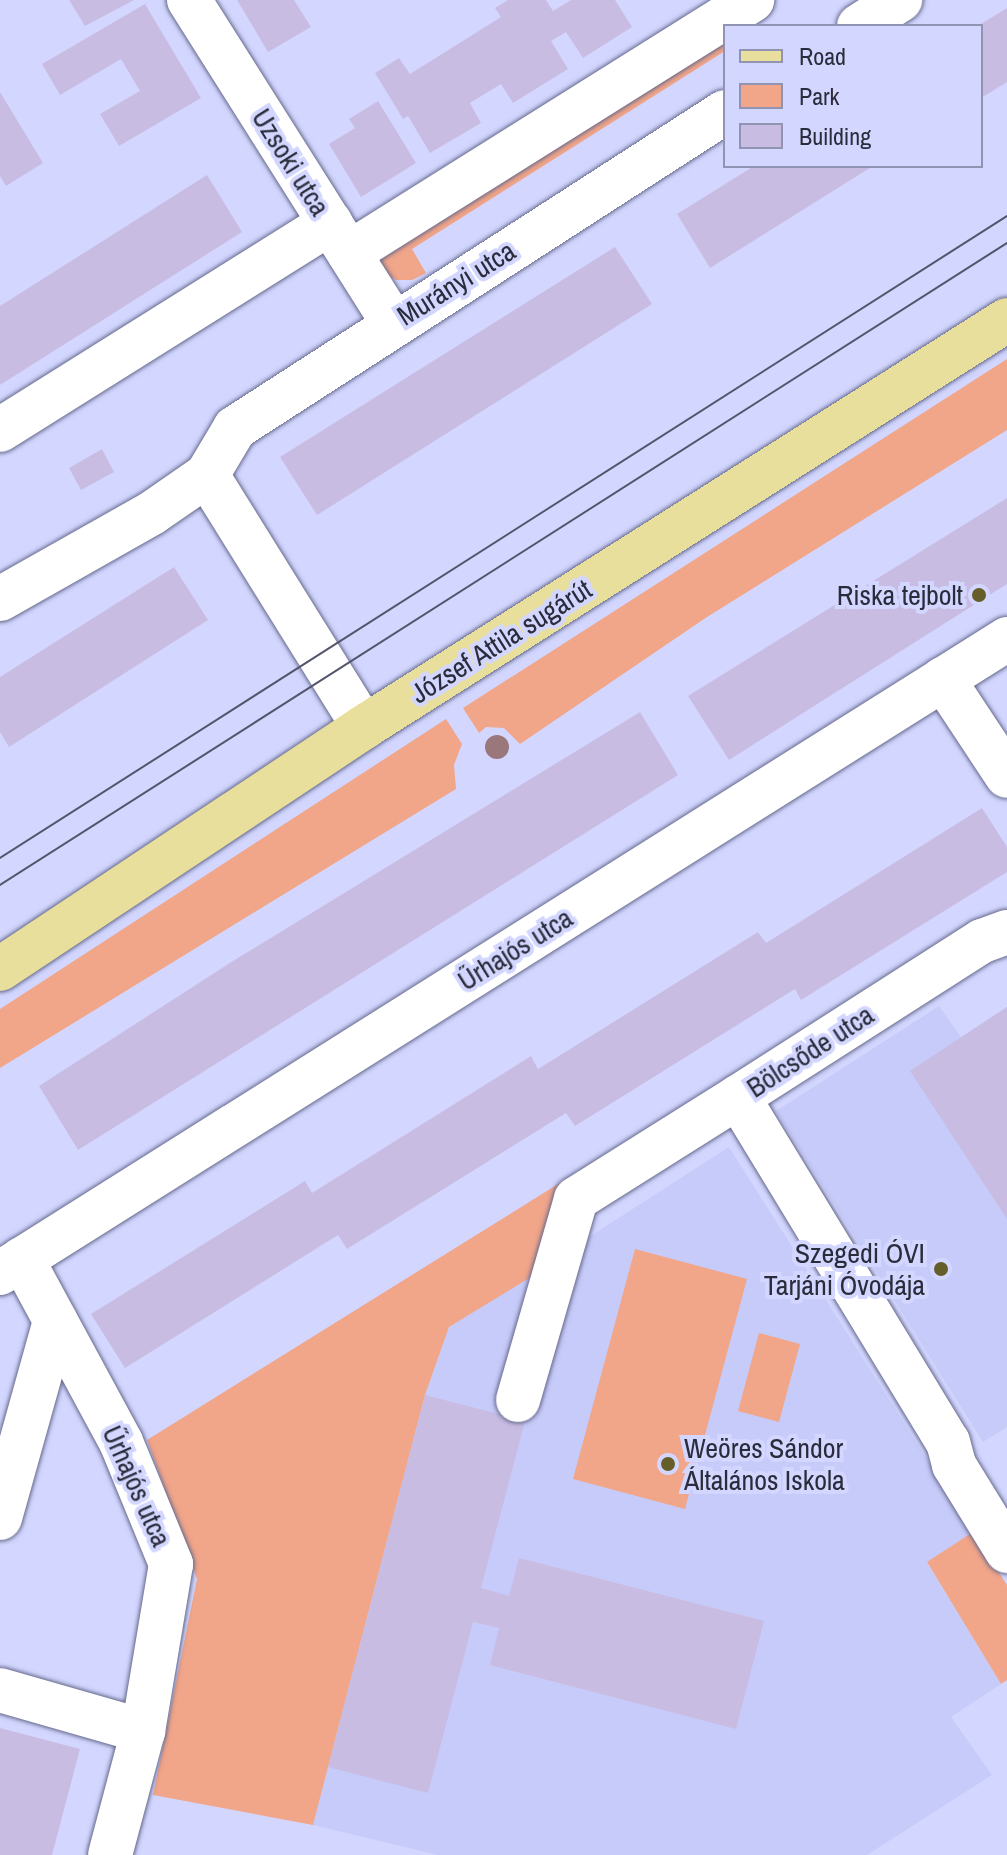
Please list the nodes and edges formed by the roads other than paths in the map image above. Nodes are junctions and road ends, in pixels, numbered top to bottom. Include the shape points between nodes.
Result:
1 (189, 0) edge
2 (752, 0) edge
3 (900, 0) edge
4 (862, 24) edge
5 (723, 113) edge
6 (340, 238) junction
7 (1007, 320) edge
8 (393, 323) junction
9 (0, 430) edge
10 (207, 475) junction
11 (0, 599) edge
12 (1007, 639) edge
13 (943, 679) junction
14 (364, 727) junction
15 (1007, 776) edge
16 (1007, 932) edge
17 (0, 969) edge
18 (738, 1097) junction
19 (11, 1266) edge
20 (55, 1321) junction
21 (518, 1400) dead end
22 (0, 1518) edge
23 (1007, 1551) edge
24 (0, 1690) edge
25 (143, 1731) junction
26 (110, 1855) edge

1 - 6 street, Uzsoki utca
2 - 6 street
3 - 4 street
5 - 8 street, Murányi utca
6 - 8 street, Uzsoki utca
6 - 9 street
7 - 14 main road, József Attila sugárút
8 - 10 street, Murányi utca via 235,428
10 - 11 street, Murányi utca via 152,513
10 - 14 street
12 - 13 street, Űrhajós utca
13 - 15 street
13 - 19 street, Űrhajós utca
14 - 17 main road, József Attila sugárút
16 - 18 street, Bölcsőde utca via 982,941
18 - 21 street via 576,1199
18 - 23 street, Bölcsőde utca via 948,1442 954,1465
19 - 20 street, Űrhajós utca
20 - 22 street
20 - 25 street, Űrhajós utca via 121,1442 171,1564
24 - 25 street
25 - 26 street, Űrhajós utca

